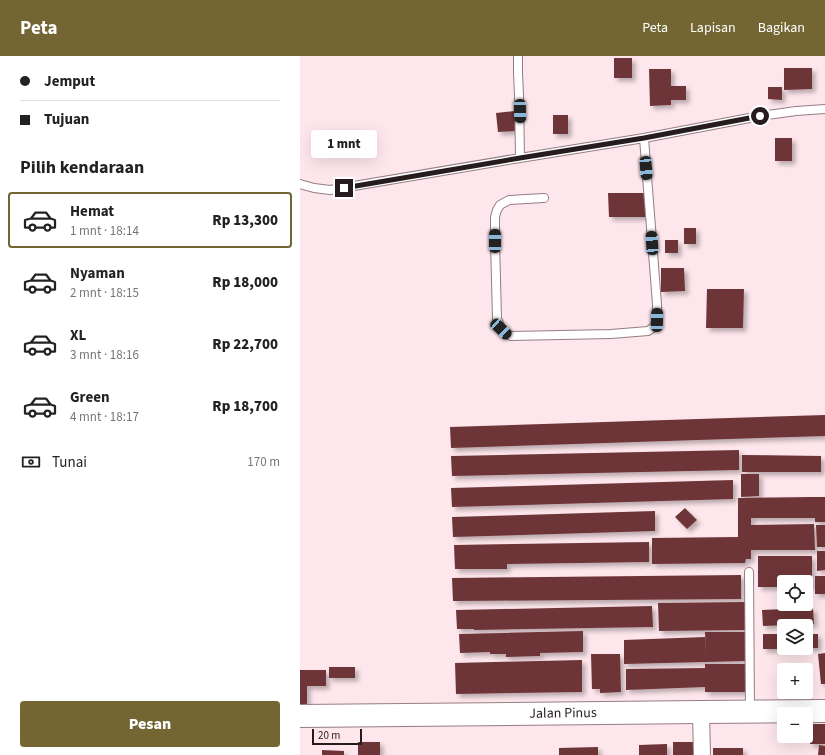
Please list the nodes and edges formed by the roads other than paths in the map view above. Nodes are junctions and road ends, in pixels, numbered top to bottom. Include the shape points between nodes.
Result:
1 (518, 56) edge
2 (825, 109) edge
3 (644, 138) junction
4 (520, 158) junction
5 (300, 184) edge
6 (544, 198) dead end
7 (749, 572) dead end
8 (825, 711) edge
9 (701, 712) junction
10 (750, 712) junction
11 (300, 716) edge
12 (702, 755) edge

1 - 4 lane
2 - 3 lane via 760,116
3 - 4 lane
3 - 6 lane via 657,304 657,320 654,327 648,331 511,336 501,329 497,295 497,210 509,200
4 - 5 lane via 330,190
7 - 10 lane
8 - 10 street, Jalan Pinus
9 - 10 street, Jalan Pinus
9 - 11 street, Jalan Pinus
9 - 12 street

